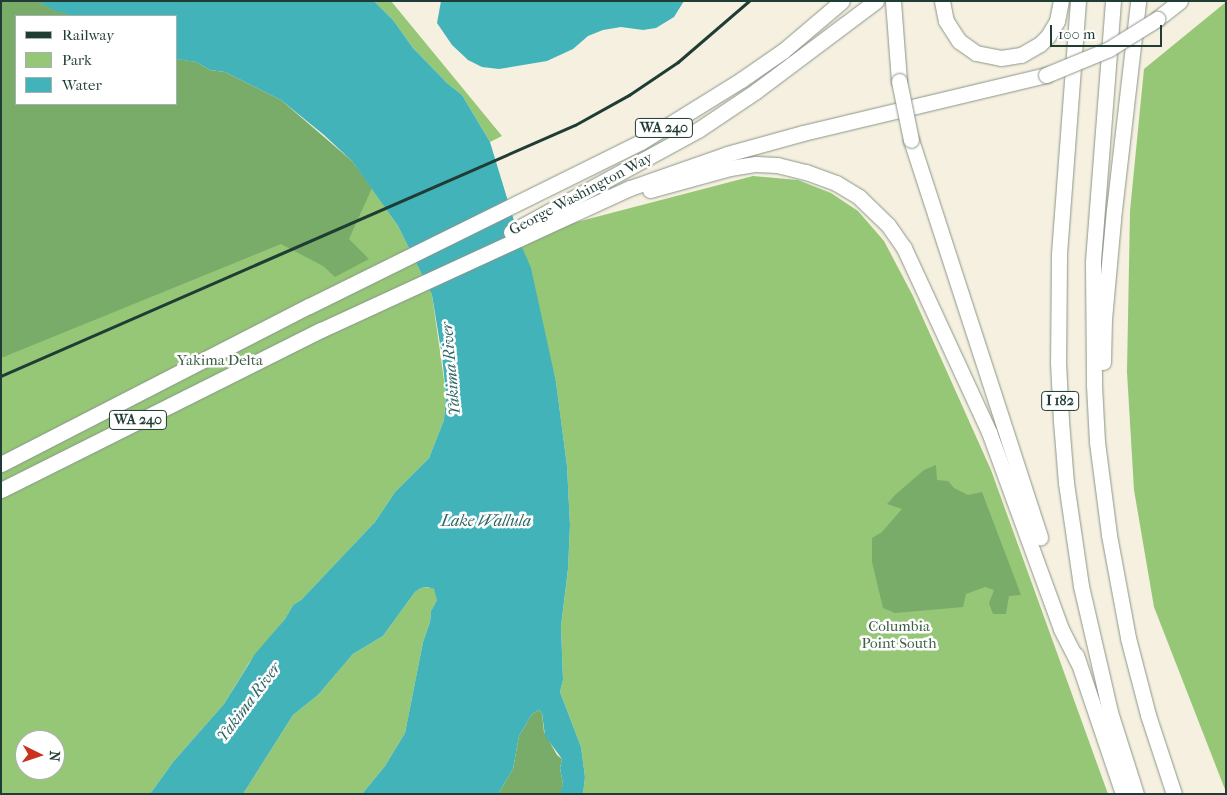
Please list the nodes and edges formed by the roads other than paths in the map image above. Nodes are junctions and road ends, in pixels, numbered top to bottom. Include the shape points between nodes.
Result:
1 (842, 1) edge
2 (854, 1) edge
3 (876, 1) edge
4 (893, 1) edge
5 (942, 1) edge
6 (1061, 1) edge
7 (1078, 1) edge
8 (1113, 1) edge
9 (1138, 1) edge
10 (1180, 1) edge
11 (783, 50) junction
12 (570, 214) junction
13 (551, 217) junction
14 (1, 464) edge
15 (1, 490) edge
16 (1107, 516) junction
17 (1079, 664) junction
18 (1123, 794) edge
19 (1136, 794) edge
20 (1174, 794) edge

1 - 11 highway, WA 240
2 - 11 highway
3 - 13 highway, George Washington Way via 698,130
4 - 17 highway, bridge via 894,44 911,140
5 - 6 highway via 946,21 959,41 976,53 1000,58 1021,56 1040,44 1056,21
7 - 19 highway, I 182 via 1059,256 1061,421 1081,586 1110,712
8 - 16 highway, I 182 via 1093,281 1097,442
9 - 16 highway via 1104,319
10 - 12 highway, bridge via 1109,49 1046,75 727,154 677,170
11 - 14 highway, WA 240 via 700,107 614,156 309,306
12 - 13 highway
12 - 17 highway via 730,168 756,164 777,165 821,176 869,206 904,248 989,432 1061,629
13 - 15 highway, George Washington Way / WA 240
16 - 20 highway, I 182 via 1128,638 1148,715
17 - 18 highway

